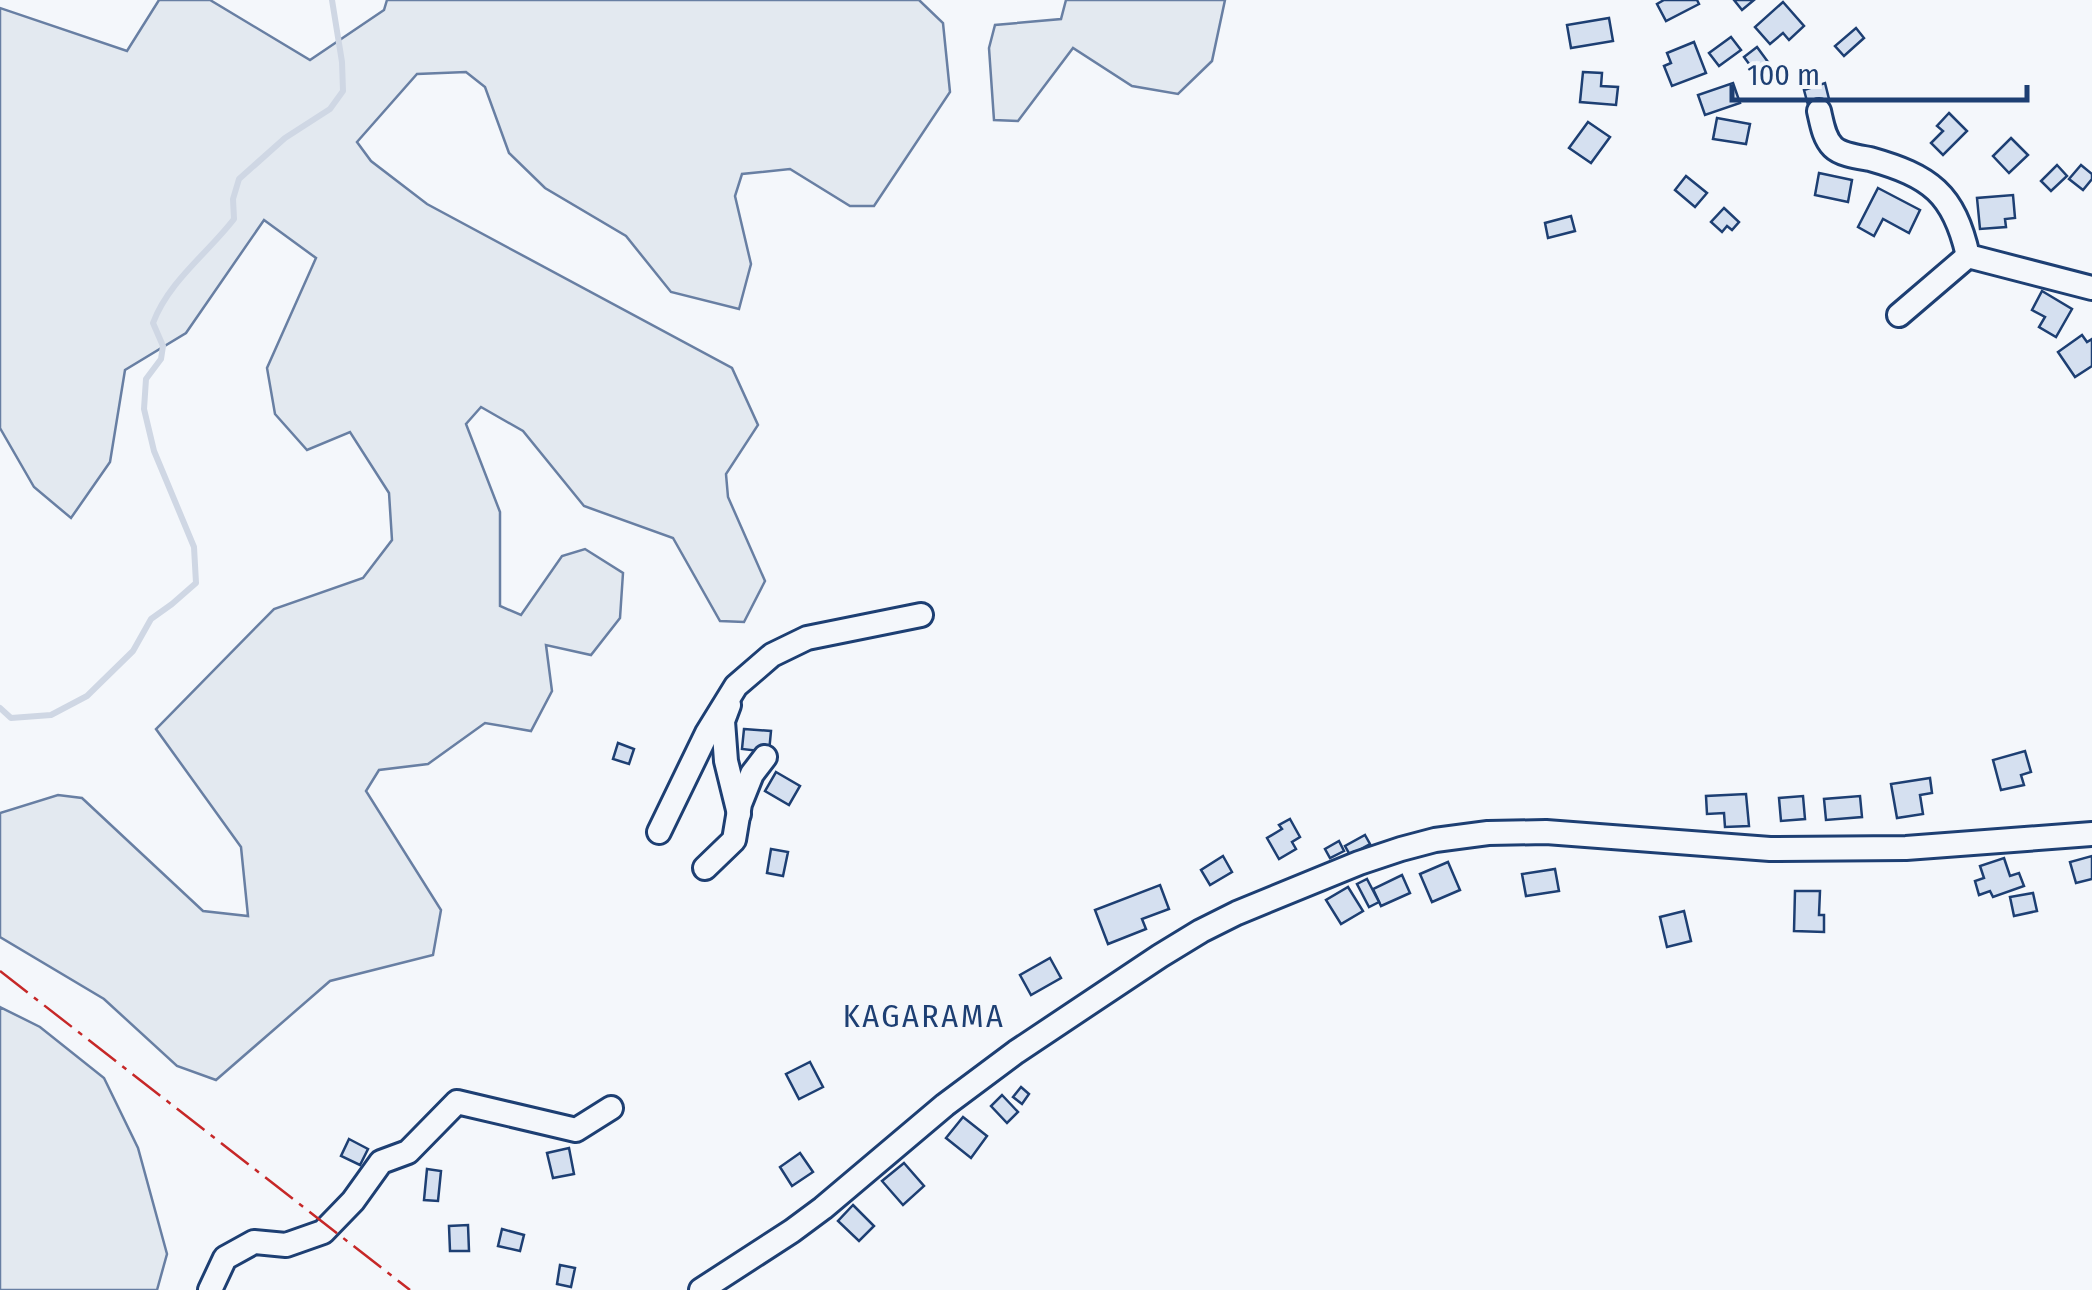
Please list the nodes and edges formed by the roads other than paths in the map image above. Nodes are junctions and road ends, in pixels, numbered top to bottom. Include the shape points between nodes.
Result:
1 (1819, 112) dead end
2 (1968, 256) junction
3 (2092, 288) edge
4 (1898, 316) dead end
5 (922, 616) dead end
6 (736, 686) junction
7 (765, 757) dead end
8 (738, 814) junction
9 (659, 832) dead end
10 (2092, 834) edge
11 (705, 868) dead end
12 (612, 1108) dead end
13 (210, 1290) edge
14 (702, 1290) edge

1 - 2 street via 1836,151 1904,169 1932,184 1952,208
2 - 3 street
2 - 4 street
5 - 6 street via 807,638 772,654
6 - 8 street via 723,722
6 - 9 street
7 - 8 street
8 - 11 street via 734,840
10 - 14 street via 1906,848 1770,849 1488,833 1387,853 1237,913 1160,956 1016,1052 823,1208
12 - 13 street via 576,1130 457,1102 408,1152 381,1162 324,1232 286,1245 254,1242 225,1258

